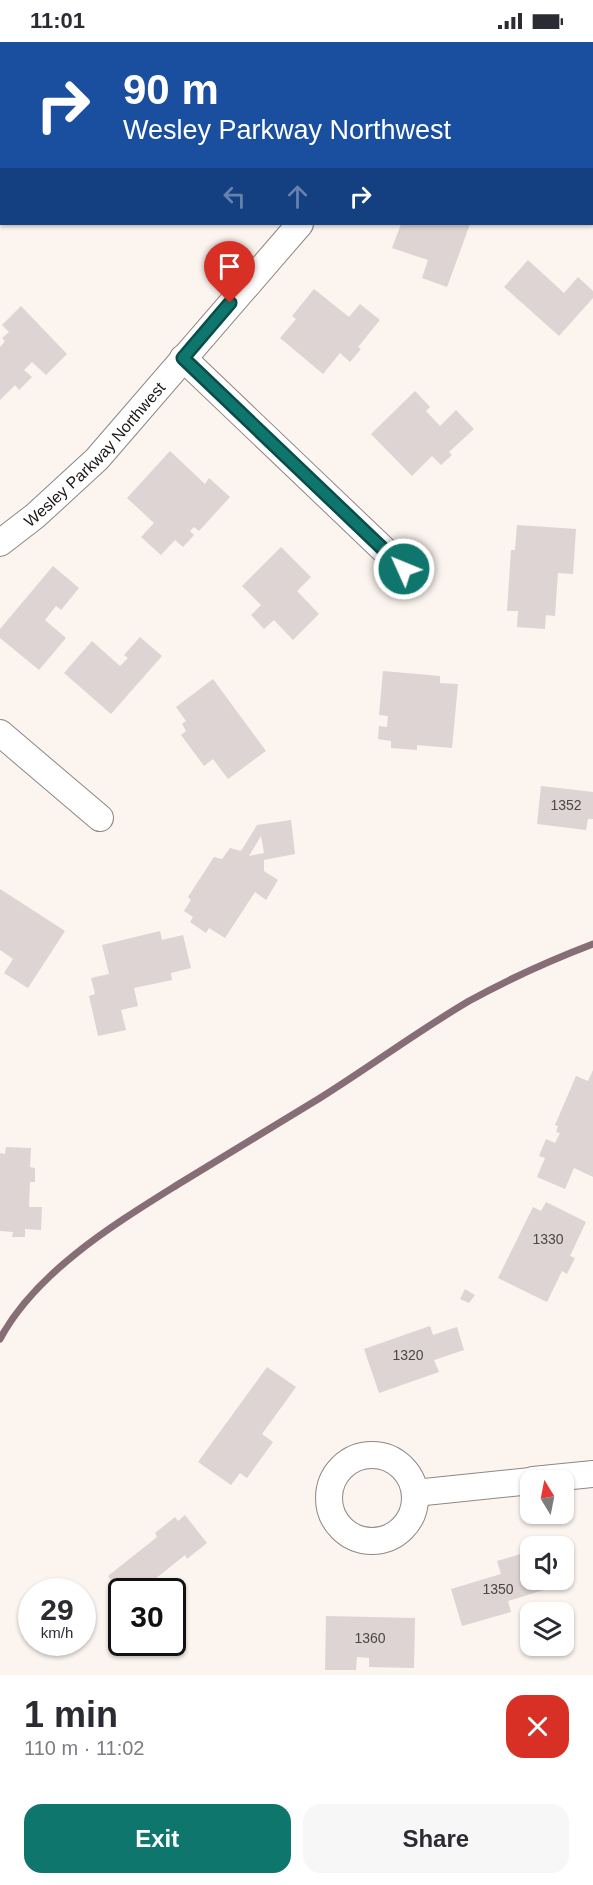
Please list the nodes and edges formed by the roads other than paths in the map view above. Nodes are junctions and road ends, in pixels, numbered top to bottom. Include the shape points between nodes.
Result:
1 (299, 225) edge
2 (183, 358) junction
3 (0, 543) edge
4 (404, 569) dead end
5 (0, 733) edge
6 (100, 818) dead end
7 (593, 1474) edge
8 (574, 1476) edge
9 (520, 1482) edge
10 (415, 1493) dead end

1 - 2 street, Wesley Parkway Northwest
2 - 3 street, Wesley Parkway Northwest via 97,459
2 - 4 street
5 - 6 street
7 - 8 street
9 - 10 street

